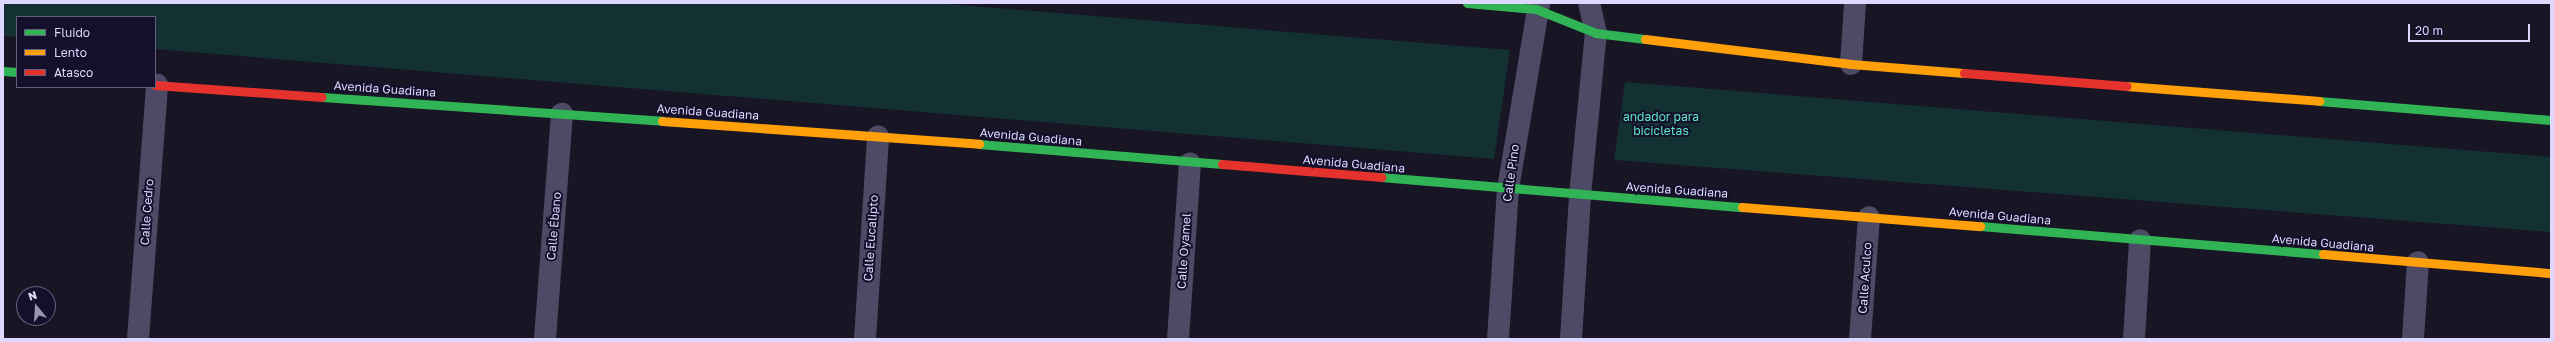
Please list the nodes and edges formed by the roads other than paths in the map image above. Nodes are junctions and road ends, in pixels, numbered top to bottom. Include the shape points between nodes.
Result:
1 (1466, 3) edge
2 (1589, 3) edge
3 (1855, 3) edge
4 (1537, 6) edge
5 (1596, 32) junction
6 (1851, 64) junction
7 (3, 71) edge
8 (16, 72) edge
9 (156, 85) edge
10 (156, 88) edge
11 (562, 114) junction
12 (2551, 120) edge
13 (878, 136) junction
14 (1190, 163) junction
15 (1508, 189) junction
16 (1580, 195) junction
17 (1869, 217) junction
18 (2140, 240) junction
19 (2418, 262) junction
20 (2551, 273) edge
21 (138, 339) edge
22 (545, 339) edge
23 (865, 339) edge
24 (1178, 339) edge
25 (1498, 339) edge
26 (1571, 339) edge
27 (1860, 339) edge
28 (2134, 339) edge
29 (2413, 339) edge

1 - 4 street
2 - 5 street
3 - 6 street
4 - 5 street
4 - 15 street, Calle Pino
5 - 6 street
5 - 16 street
6 - 12 street
7 - 8 street
9 - 11 street, Avenida Guadiana
10 - 21 street, Calle Cedro
11 - 13 street, Avenida Guadiana
11 - 22 street, Calle Ébano
13 - 14 street, Avenida Guadiana
13 - 23 street, Calle Eucalipto
14 - 15 street, Avenida Guadiana
14 - 24 street, Calle Oyamel
15 - 16 street, Avenida Guadiana
15 - 25 street, Calle Pino
16 - 17 street, Avenida Guadiana
16 - 26 street
17 - 18 street, Avenida Guadiana
17 - 27 street, Calle Aculco
18 - 19 street, Avenida Guadiana
18 - 28 street
19 - 20 street, Avenida Guadiana
19 - 29 street

